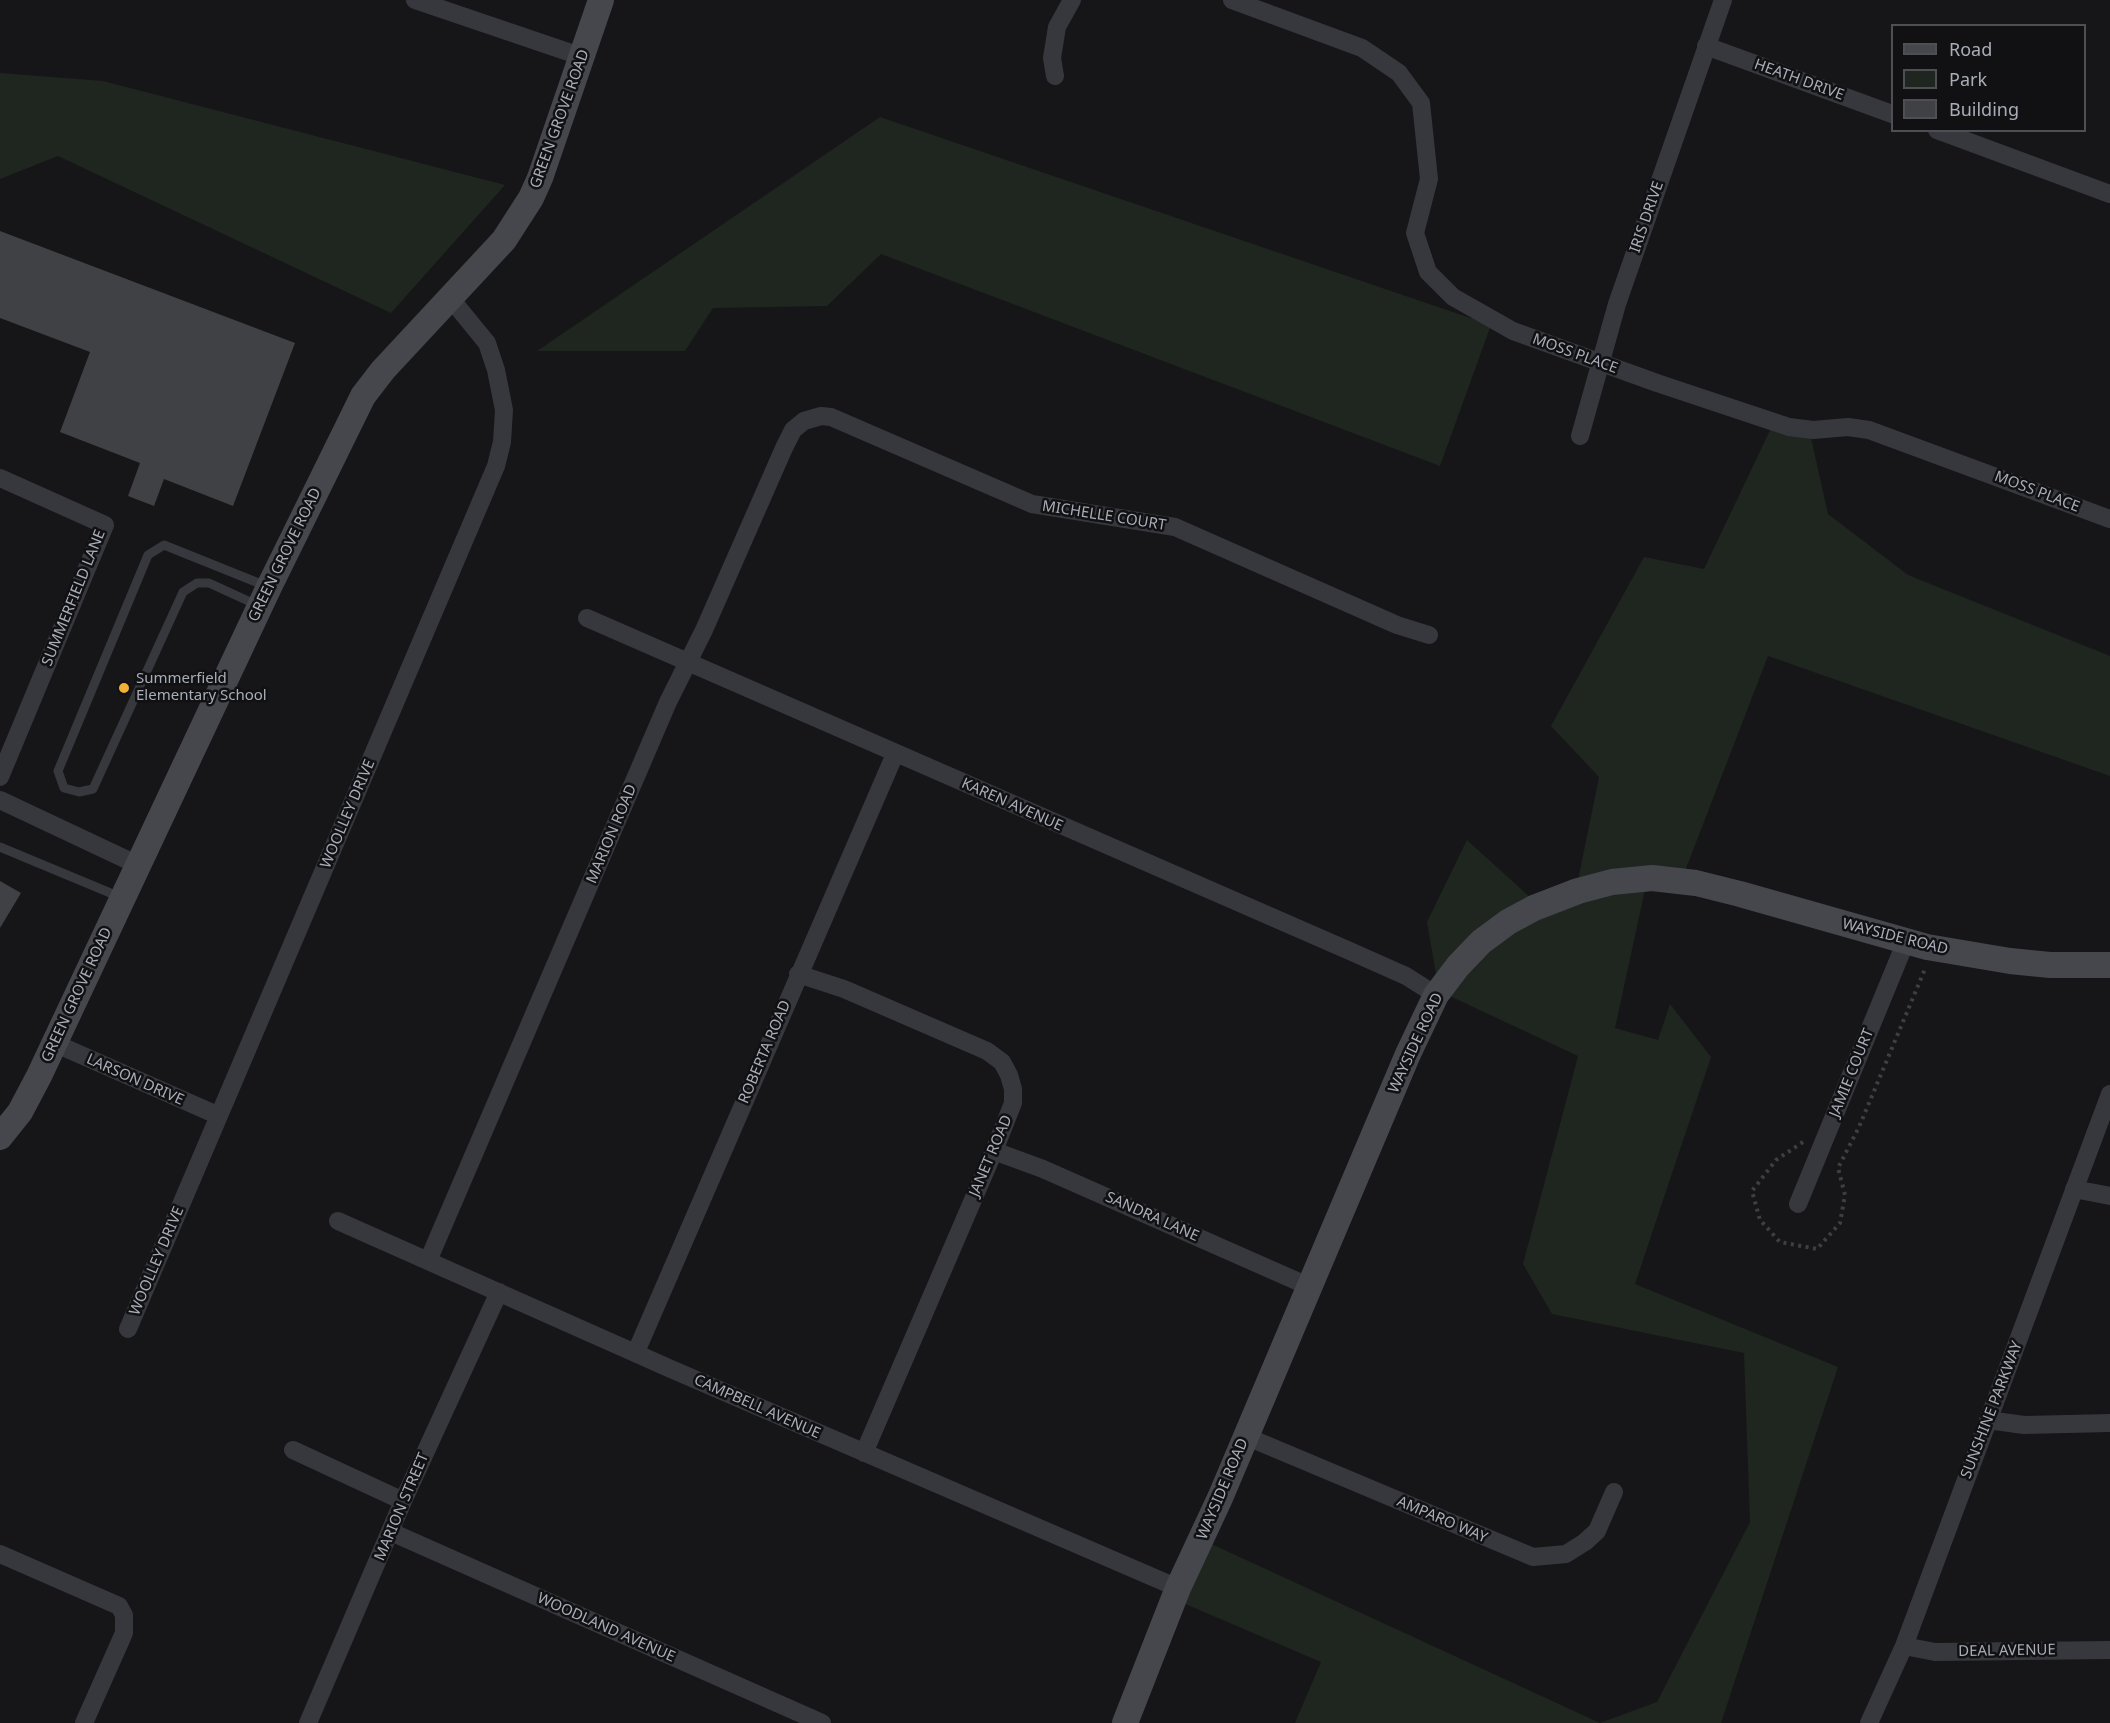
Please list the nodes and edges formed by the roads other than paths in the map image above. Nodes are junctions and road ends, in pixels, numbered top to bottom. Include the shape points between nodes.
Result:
1 (414, 0) edge
2 (601, 0) edge
3 (1072, 0) edge
4 (1232, 0) edge
5 (1723, 0) edge
6 (1706, 46) junction
7 (583, 57) junction
8 (1055, 76) dead end
9 (1891, 113) edge
10 (1942, 132) edge
11 (2110, 194) edge
12 (451, 299) junction
13 (1601, 363) junction
14 (812, 418) joint
15 (1580, 436) dead end
16 (0, 478) edge
17 (2110, 519) edge
18 (264, 597) junction
19 (587, 618) dead end
20 (1429, 635) dead end
21 (688, 662) junction
22 (895, 754) junction
23 (0, 777) edge
24 (0, 801) edge
25 (0, 847) edge
26 (138, 865) junction
27 (122, 898) junction
28 (1906, 942) junction
29 (2110, 965) edge
30 (798, 974) junction
31 (1436, 995) junction
32 (54, 1043) junction
33 (2110, 1094) edge
34 (217, 1115) junction
35 (0, 1137) edge
36 (994, 1151) junction
37 (2074, 1190) junction
38 (2110, 1196) edge
39 (1798, 1204) dead end
40 (338, 1221) dead end
41 (428, 1261) junction
42 (1308, 1286) junction
43 (499, 1292) junction
44 (128, 1329) dead end
45 (636, 1352) junction
46 (1988, 1420) junction
47 (2110, 1423) edge
48 (1245, 1436) junction
49 (293, 1450) dead end
50 (864, 1453) junction
51 (1614, 1492) dead end
52 (404, 1501) junction
53 (391, 1532) junction
54 (0, 1554) edge
55 (1178, 1588) junction
56 (1904, 1646) junction
57 (2110, 1650) edge
58 (84, 1723) edge
59 (308, 1723) edge
60 (822, 1723) edge
61 (1125, 1723) edge
62 (1869, 1723) edge

1 - 7 street
2 - 7 street, GREEN GROVE ROAD
3 - 8 street via 1057,27 1052,58
4 - 13 street, MOSS PLACE via 1362,48 1399,73 1421,103 1429,179 1415,233 1428,272 1452,297 1513,331
5 - 6 street, IRIS DRIVE
6 - 9 street, HEATH DRIVE
6 - 13 street, IRIS DRIVE via 1617,304
7 - 12 street, GREEN GROVE ROAD via 531,198 504,240
10 - 11 street
12 - 18 street, GREEN GROVE ROAD via 363,396
12 - 34 street, WOOLLEY DRIVE via 486,343 496,370 504,410 496,466
13 - 15 street, IRIS DRIVE
13 - 17 street, MOSS PLACE via 1789,427 1869,430
14 - 20 street, MICHELLE COURT via 831,417 850,424 1032,504 1175,528 1397,625
14 - 21 street, MARION ROAD via 794,430 784,448
16 - 23 street, SUMMERFIELD LANE via 105,525
18 - 18 lane via 164,545 148,555 58,771 64,788 79,792 93,789 183,592 197,583 209,583
18 - 26 street, GREEN GROVE ROAD
19 - 21 street, KAREN AVENUE
21 - 22 street, KAREN AVENUE
21 - 41 street, MARION ROAD
22 - 30 street, ROBERTA ROAD
22 - 31 street, KAREN AVENUE via 1406,976
24 - 26 street
25 - 27 lane
26 - 27 street, GREEN GROVE ROAD
27 - 32 street, GREEN GROVE ROAD
28 - 29 street, WAYSIDE ROAD via 2010,961
28 - 31 street, WAYSIDE ROAD via 1696,883 1632,879 1578,891 1508,922 1481,942
28 - 39 street, JAMIE COURT
30 - 36 street, JANET ROAD via 844,989 1002,1062 1010,1075 1013,1103
30 - 45 street, ROBERTA ROAD
31 - 42 street, WAYSIDE ROAD
32 - 34 street, LARSON DRIVE
32 - 35 street, GREEN GROVE ROAD via 20,1112
33 - 37 street, SUNSHINE PARKWAY
34 - 44 street, WOOLLEY DRIVE
36 - 42 street, SANDRA LANE
36 - 50 street, JANET ROAD
37 - 38 street
37 - 46 street, SUNSHINE PARKWAY
40 - 41 street, CAMPBELL AVENUE
41 - 43 street, CAMPBELL AVENUE
42 - 48 street, WAYSIDE ROAD
43 - 45 street, CAMPBELL AVENUE
43 - 52 street, MARION STREET
45 - 50 street, CAMPBELL AVENUE
46 - 47 street via 2024,1425
46 - 56 street, SUNSHINE PARKWAY
48 - 51 street, AMPARO WAY via 1533,1557 1566,1554 1585,1542 1597,1531
48 - 55 street, WAYSIDE ROAD via 1202,1541
49 - 52 street
50 - 55 street, CAMPBELL AVENUE
52 - 53 street, MARION STREET
53 - 59 street, MARION STREET
53 - 60 street, WOODLAND AVENUE
54 - 58 street via 119,1606 124,1615 124,1633
55 - 61 street, WAYSIDE ROAD
56 - 57 street, DEAL AVENUE via 1935,1652
56 - 62 street, SUNSHINE PARKWAY

